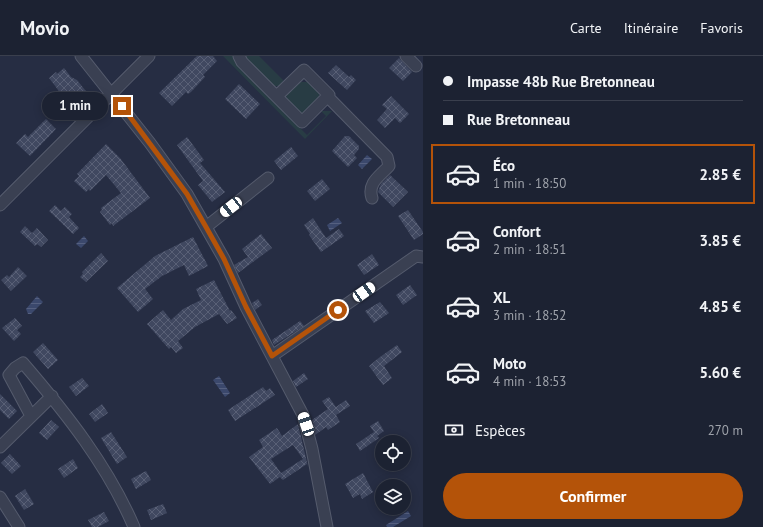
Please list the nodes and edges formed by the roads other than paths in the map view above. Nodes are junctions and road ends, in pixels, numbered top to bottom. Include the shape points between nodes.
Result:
1 (81, 56) edge
2 (149, 56) edge
3 (239, 56) edge
4 (406, 56) edge
5 (416, 66) dead end
6 (111, 93) junction
7 (277, 96) junction
8 (328, 97) junction
9 (268, 178) dead end
10 (372, 198) dead end
11 (0, 205) edge
12 (206, 227) junction
13 (423, 257) edge
14 (272, 356) junction
15 (52, 396) junction
16 (31, 416) junction
17 (0, 447) edge
18 (0, 497) edge
19 (19, 527) edge
20 (134, 527) edge
21 (327, 527) edge

1 - 6 street
2 - 6 street
3 - 7 street
4 - 5 street
6 - 11 street
6 - 12 street via 183,189
7 - 8 street via 302,122
7 - 8 street via 304,70
8 - 10 street via 387,157 389,166 372,185
9 - 12 street
12 - 14 street
13 - 14 street via 416,256
14 - 21 street via 300,410 308,433
15 - 16 street
15 - 16 street via 23,363 15,368 9,375
15 - 20 street via 113,485
16 - 17 street
18 - 19 street

